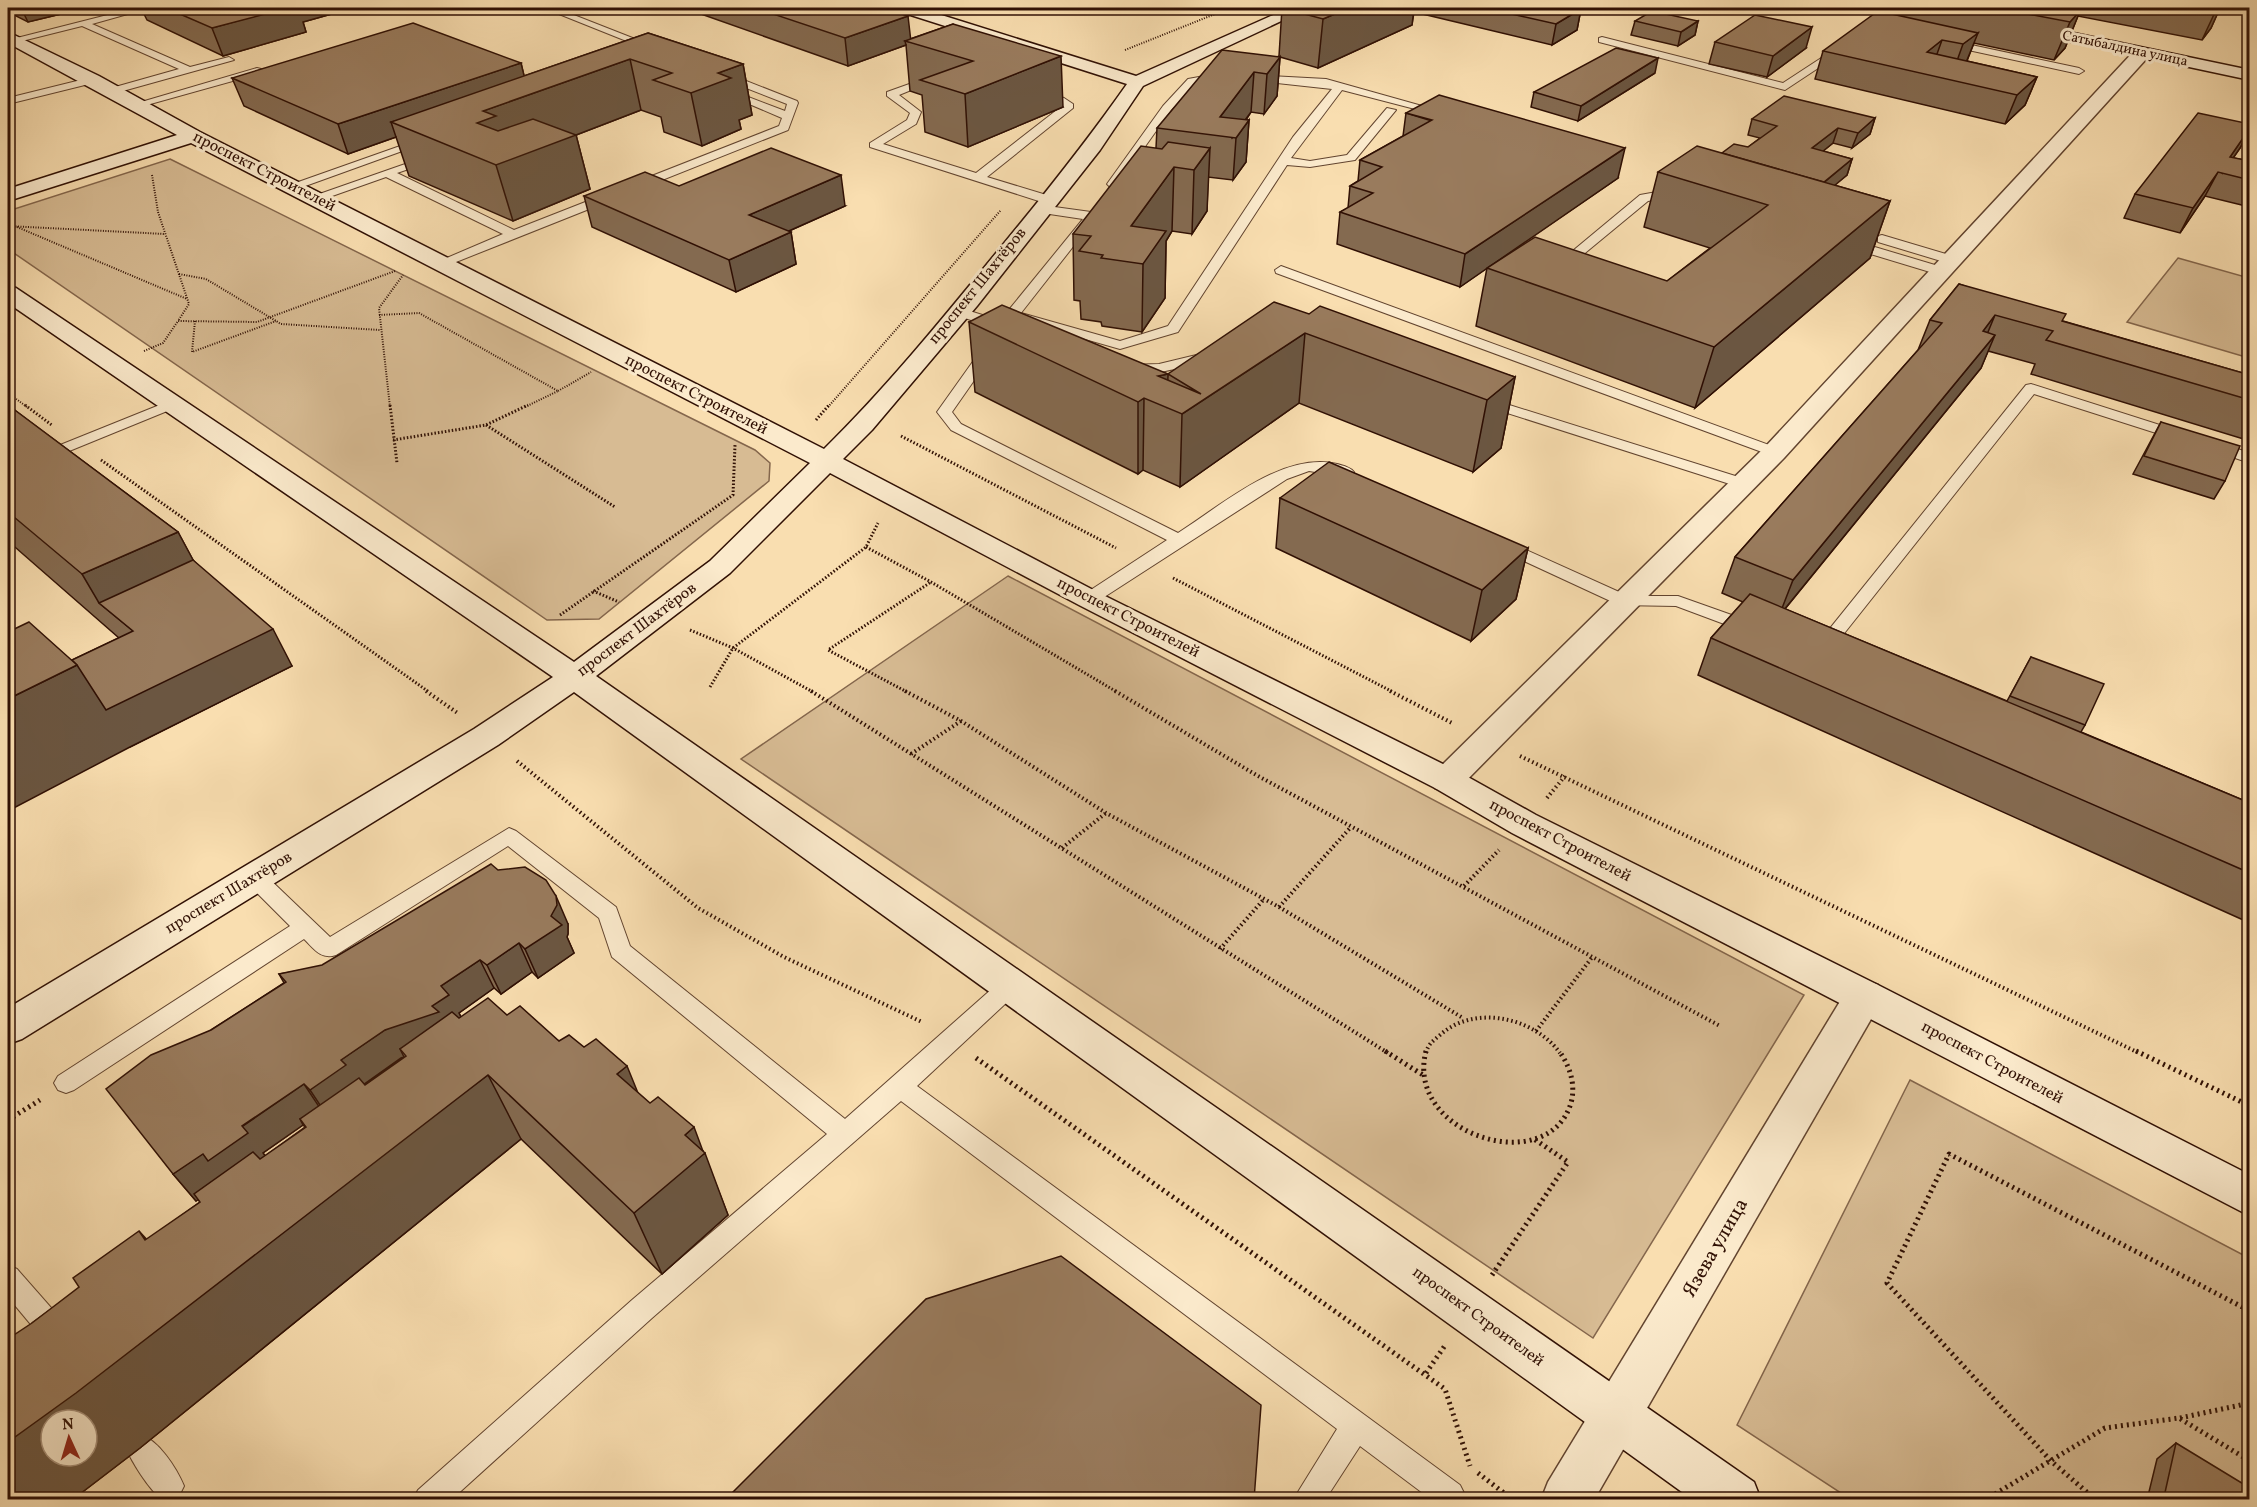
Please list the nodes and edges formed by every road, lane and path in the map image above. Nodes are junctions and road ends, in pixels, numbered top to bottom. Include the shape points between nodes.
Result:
1 (144, 8) edge
2 (549, 8) edge
3 (904, 8) edge
4 (1230, 8) edge
5 (1301, 8) edge
6 (1904, 8) edge
7 (83, 23) junction
8 (2008, 24) dead end
9 (1875, 27) junction
10 (1887, 29) edge
11 (11, 38) edge
12 (1932, 39) edge
13 (1602, 40) dead end
14 (1023, 46) junction
15 (660, 51) edge
16 (1204, 51) junction
17 (2142, 53) junction
18 (1003, 54) edge
19 (1226, 56) edge
20 (229, 60) edge
21 (1086, 65) junction
22 (1259, 65) edge
23 (268, 67) edge
24 (189, 70) junction
25 (2079, 71) dead end
26 (715, 72) edge
27 (2250, 75) edge
28 (942, 76) edge
29 (93, 80) junction
30 (1137, 82) junction
31 (1335, 85) junction
32 (717, 88) edge
33 (1028, 89) edge
34 (112, 91) junction
35 (8, 101) edge
36 (136, 105) junction
37 (1391, 110) dead end
38 (1451, 115) edge
39 (788, 116) junction
40 (193, 136) junction
41 (433, 137) edge
42 (444, 153) edge
43 (1284, 161) junction
44 (150, 168) dead end
45 (387, 173) junction
46 (980, 176) junction
47 (293, 186) junction
48 (8, 195) edge
49 (1693, 196) edge
50 (314, 198) junction
51 (1044, 205) junction
52 (1097, 207) junction
53 (8, 226) edge
54 (17, 227) junction
55 (165, 234) junction
56 (513, 234) junction
57 (1882, 239) edge
58 (1839, 240) edge
59 (441, 263) junction
60 (1946, 265) junction
61 (409, 266) dead end
62 (398, 270) dead end
63 (1281, 270) dead end
64 (178, 273) junction
65 (1549, 275) edge
66 (8, 293) edge
67 (187, 299) junction
68 (965, 307) junction
69 (379, 315) junction
70 (270, 317) junction
71 (1009, 320) junction
72 (178, 321) junction
73 (195, 321) junction
74 (276, 321) junction
75 (380, 330) junction
76 (1027, 334) edge
77 (1228, 351) edge
78 (142, 352) dead end
79 (1113, 366) edge
80 (8, 393) edge
81 (1470, 397) edge
82 (172, 404) junction
83 (486, 425) junction
84 (901, 436) dead end
85 (393, 440) junction
86 (735, 440) dead end
87 (77, 442) junction
88 (1775, 452) junction
89 (2250, 458) edge
90 (826, 461) junction
91 (397, 463) dead end
92 (8, 471) edge
93 (1359, 478) edge
94 (1742, 483) junction
95 (615, 507) dead end
96 (878, 522) dead end
97 (1487, 537) edge
98 (1179, 540) junction
99 (866, 547) junction
100 (1143, 562) junction
101 (931, 582) junction
102 (1089, 599) junction
103 (1625, 601) junction
104 (560, 615) dead end
105 (1765, 633) edge
106 (733, 648) junction
107 (1841, 662) edge
108 (573, 678) junction
109 (710, 687) dead end
110 (462, 717) dead end
111 (961, 721) junction
112 (1488, 741) junction
113 (911, 754) junction
114 (517, 761) dead end
115 (1446, 780) junction
116 (1106, 813) junction
117 (1351, 827) junction
118 (1062, 848) junction
119 (254, 877) junction
120 (1264, 899) junction
121 (1279, 908) junction
122 (304, 927) junction
123 (1220, 949) junction
124 (1593, 956) junction
125 (1011, 985) junction
126 (1864, 996) junction
127 (1463, 1018) junction
128 (1720, 1026) dead end
129 (8, 1028) edge
130 (1536, 1031) junction
131 (951, 1040) junction
132 (1422, 1075) junction
133 (66, 1083) joint
134 (900, 1087) junction
135 (2250, 1106) edge
136 (8, 1120) edge
137 (844, 1133) junction
138 (1534, 1139) junction
139 (2250, 1197) edge
140 (8, 1278) edge
141 (1468, 1310) junction
142 (2250, 1311) edge
143 (75, 1355) edge
144 (1426, 1373) junction
145 (2250, 1403) edge
146 (1617, 1416) junction
147 (2179, 1418) junction
148 (1357, 1424) junction
149 (140, 1448) dead end
150 (2051, 1461) junction
151 (2250, 1461) edge
152 (169, 1486) dead end
153 (428, 1500) edge
154 (1308, 1500) edge
155 (1447, 1500) edge
156 (1513, 1500) edge
157 (1566, 1500) edge
158 (1736, 1500) edge
159 (1985, 1500) edge
160 (2096, 1500) edge

1 - 7 lane
2 - 15 lane
3 - 14 main road
4 - 21 path
5 - 16 main road
6 - 9 lane
7 - 11 lane
7 - 24 lane
8 - 17 main road, Сатыбалдина улица
9 - 10 lane
9 - 13 lane via 1785,87
11 - 29 main road, проспект Строителей
12 - 25 lane
14 - 18 lane
14 - 21 main road
16 - 19 lane
16 - 30 main road
17 - 27 main road, Сатыбалдина улица
17 - 60 main road
20 - 24 lane
21 - 30 main road
22 - 31 lane
23 - 36 lane
24 - 34 lane
26 - 39 lane via 793,103
28 - 46 lane via 891,94 916,112 912,122 874,145
29 - 34 main road, проспект Строителей
29 - 35 lane
30 - 51 main road, проспект Шахтёров via 1093,146
31 - 38 lane
31 - 43 lane via 1336,89
31 - 52 lane via 1234,76 1192,81 1167,108
32 - 39 lane
33 - 46 lane via 1069,106
34 - 36 main road, проспект Строителей
36 - 40 main road, проспект Строителей
37 - 43 lane via 1351,158 1310,164
39 - 56 lane via 784,128
40 - 47 main road, проспект Строителей
40 - 48 main road
41 - 47 lane
42 - 45 lane
43 - 71 lane via 1173,329 1120,345
44 - 55 path
45 - 50 lane
45 - 56 lane
46 - 51 lane
47 - 50 main road, проспект Строителей
49 - 65 lane via 1663,192 1644,198
50 - 59 main road, проспект Строителей
51 - 52 lane
51 - 68 main road, проспект Шахтёров
52 - 71 lane
53 - 54 path
54 - 55 path
54 - 67 path
55 - 64 path
56 - 59 lane
57 - 60 lane
58 - 60 lane
59 - 90 main road, проспект Строителей
60 - 88 main road
61 - 69 path via 379,308
62 - 70 path
63 - 88 lane
64 - 67 path
64 - 70 path via 206,279
66 - 82 main road, проспект Строителей
67 - 72 path via 189,304
68 - 71 lane
68 - 90 main road, проспект Шахтёров via 863,425
69 - 75 path
69 - 83 path via 419,313 558,391
70 - 73 path via 257,322
70 - 74 path
71 - 76 lane
71 - 98 lane via 944,412 956,427
72 - 73 path
72 - 78 path via 163,342
73 - 74 path via 192,352
74 - 75 path
75 - 85 path
77 - 79 lane via 1159,368 1132,370
80 - 87 path
81 - 94 lane
82 - 87 lane
82 - 108 main road, проспект Строителей
83 - 85 path
83 - 95 path
84 - 100 path
85 - 91 path
86 - 104 path via 733,495
87 - 92 lane
87 - 110 path
88 - 94 main road
89 - 107 lane via 2031,388 1814,651
90 - 102 main road, проспект Строителей
90 - 108 main road, проспект Шахтёров via 720,567
93 - 98 lane via 1338,468 1309,466 1289,472
94 - 103 main road
96 - 99 path
97 - 103 lane
98 - 100 lane
99 - 101 path
99 - 106 path
100 - 102 lane
100 - 112 path
101 - 111 path via 828,650
101 - 117 path
102 - 115 main road, проспект Строителей
103 - 105 lane via 1678,602
103 - 112 main road
106 - 109 path
106 - 113 path via 827,700
108 - 119 main road, проспект Шахтёров via 486,737
108 - 125 main road, проспект Строителей via 850,868
111 - 113 path
111 - 116 path
112 - 115 main road
112 - 135 path
113 - 118 path
114 - 131 path via 698,908 784,957 903,1011
115 - 126 main road, проспект Строителей via 1524,824
116 - 118 path
116 - 120 path
117 - 121 path
117 - 124 path
118 - 123 path
119 - 122 lane
119 - 129 main road, проспект Шахтёров
120 - 121 path
120 - 123 path
121 - 127 path
122 - 133 lane
122 - 137 lane via 328,949 509,836 608,913 620,951
123 - 132 path
124 - 128 path
124 - 130 path
125 - 131 lane
125 - 141 main road, проспект Строителей
126 - 139 main road, проспект Строителей
126 - 146 main road, Язева улица
127 - 130 path via 1512,1020
127 - 132 path via 1442,1028 1428,1044 1421,1064
130 - 138 path via 1557,1048 1570,1069 1574,1088 1571,1108 1561,1124
131 - 134 lane
131 - 144 path
132 - 138 path via 1434,1106 1473,1136 1497,1142 1522,1143
133 - 136 path
134 - 137 lane
134 - 148 lane
137 - 153 lane
138 - 141 path via 1568,1162
140 - 143 lane
141 - 144 path
141 - 146 main road, проспект Строителей
142 - 150 path via 1949,1154 1887,1283
144 - 156 path via 1445,1389 1470,1466
145 - 147 path
146 - 157 main road, Язева улица
146 - 158 main road, проспект Строителей
147 - 150 path via 2105,1428
147 - 151 path
148 - 154 lane
148 - 155 lane via 1450,1495
149 - 152 lane
150 - 159 path
150 - 160 path

